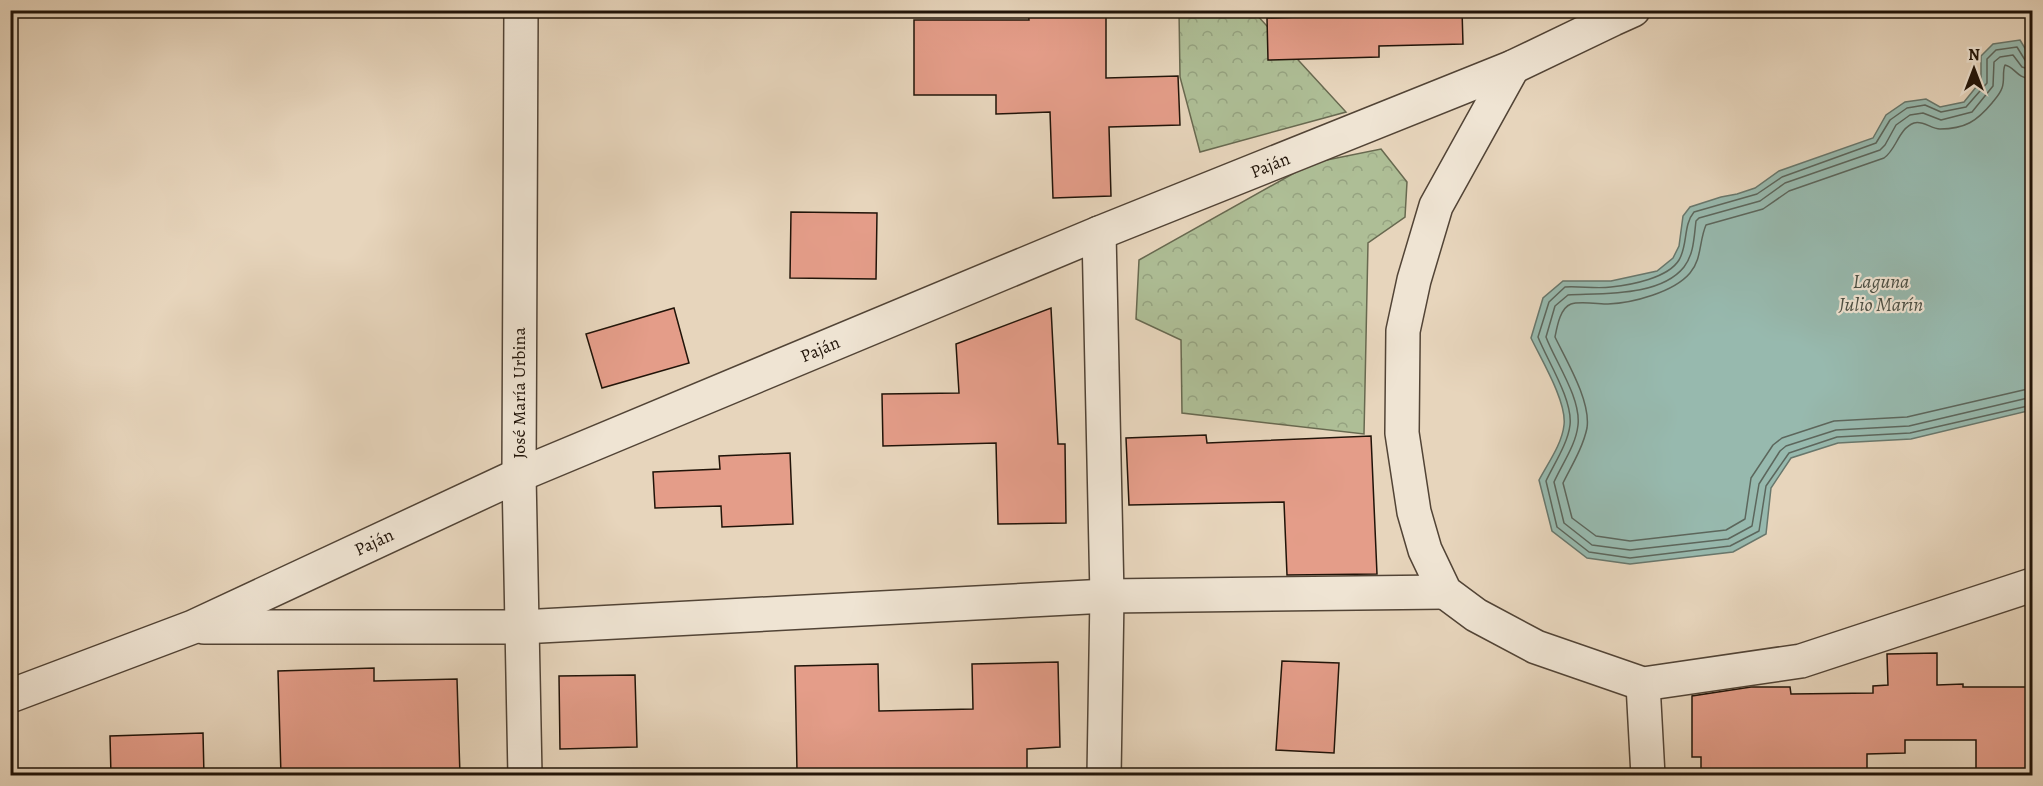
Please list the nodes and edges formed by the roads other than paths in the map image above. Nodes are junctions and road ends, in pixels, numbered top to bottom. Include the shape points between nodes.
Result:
1 (520, 10) edge
2 (1619, 13) edge
3 (1513, 67) junction
4 (1099, 233) junction
5 (519, 475) junction
6 (2032, 585) edge
7 (1444, 592) junction
8 (1107, 596) junction
9 (193, 627) junction
10 (522, 627) junction
11 (1643, 684) junction
12 (10, 696) edge
13 (525, 776) edge
14 (1104, 776) edge
15 (1648, 776) edge

1 - 5 street, José María Urbina
2 - 3 street, Paján
3 - 4 street, Paján
3 - 7 street via 1436,206 1403,332 1402,433 1414,512 1425,550
4 - 5 street, Paján
4 - 8 street
5 - 9 street, Paján
5 - 10 street, José María Urbina
6 - 11 street via 1801,661
7 - 8 street
7 - 11 street via 1476,615 1536,647
8 - 10 street
8 - 14 street
9 - 10 street
9 - 12 street, Paján
10 - 13 street, José María Urbina
11 - 15 street

